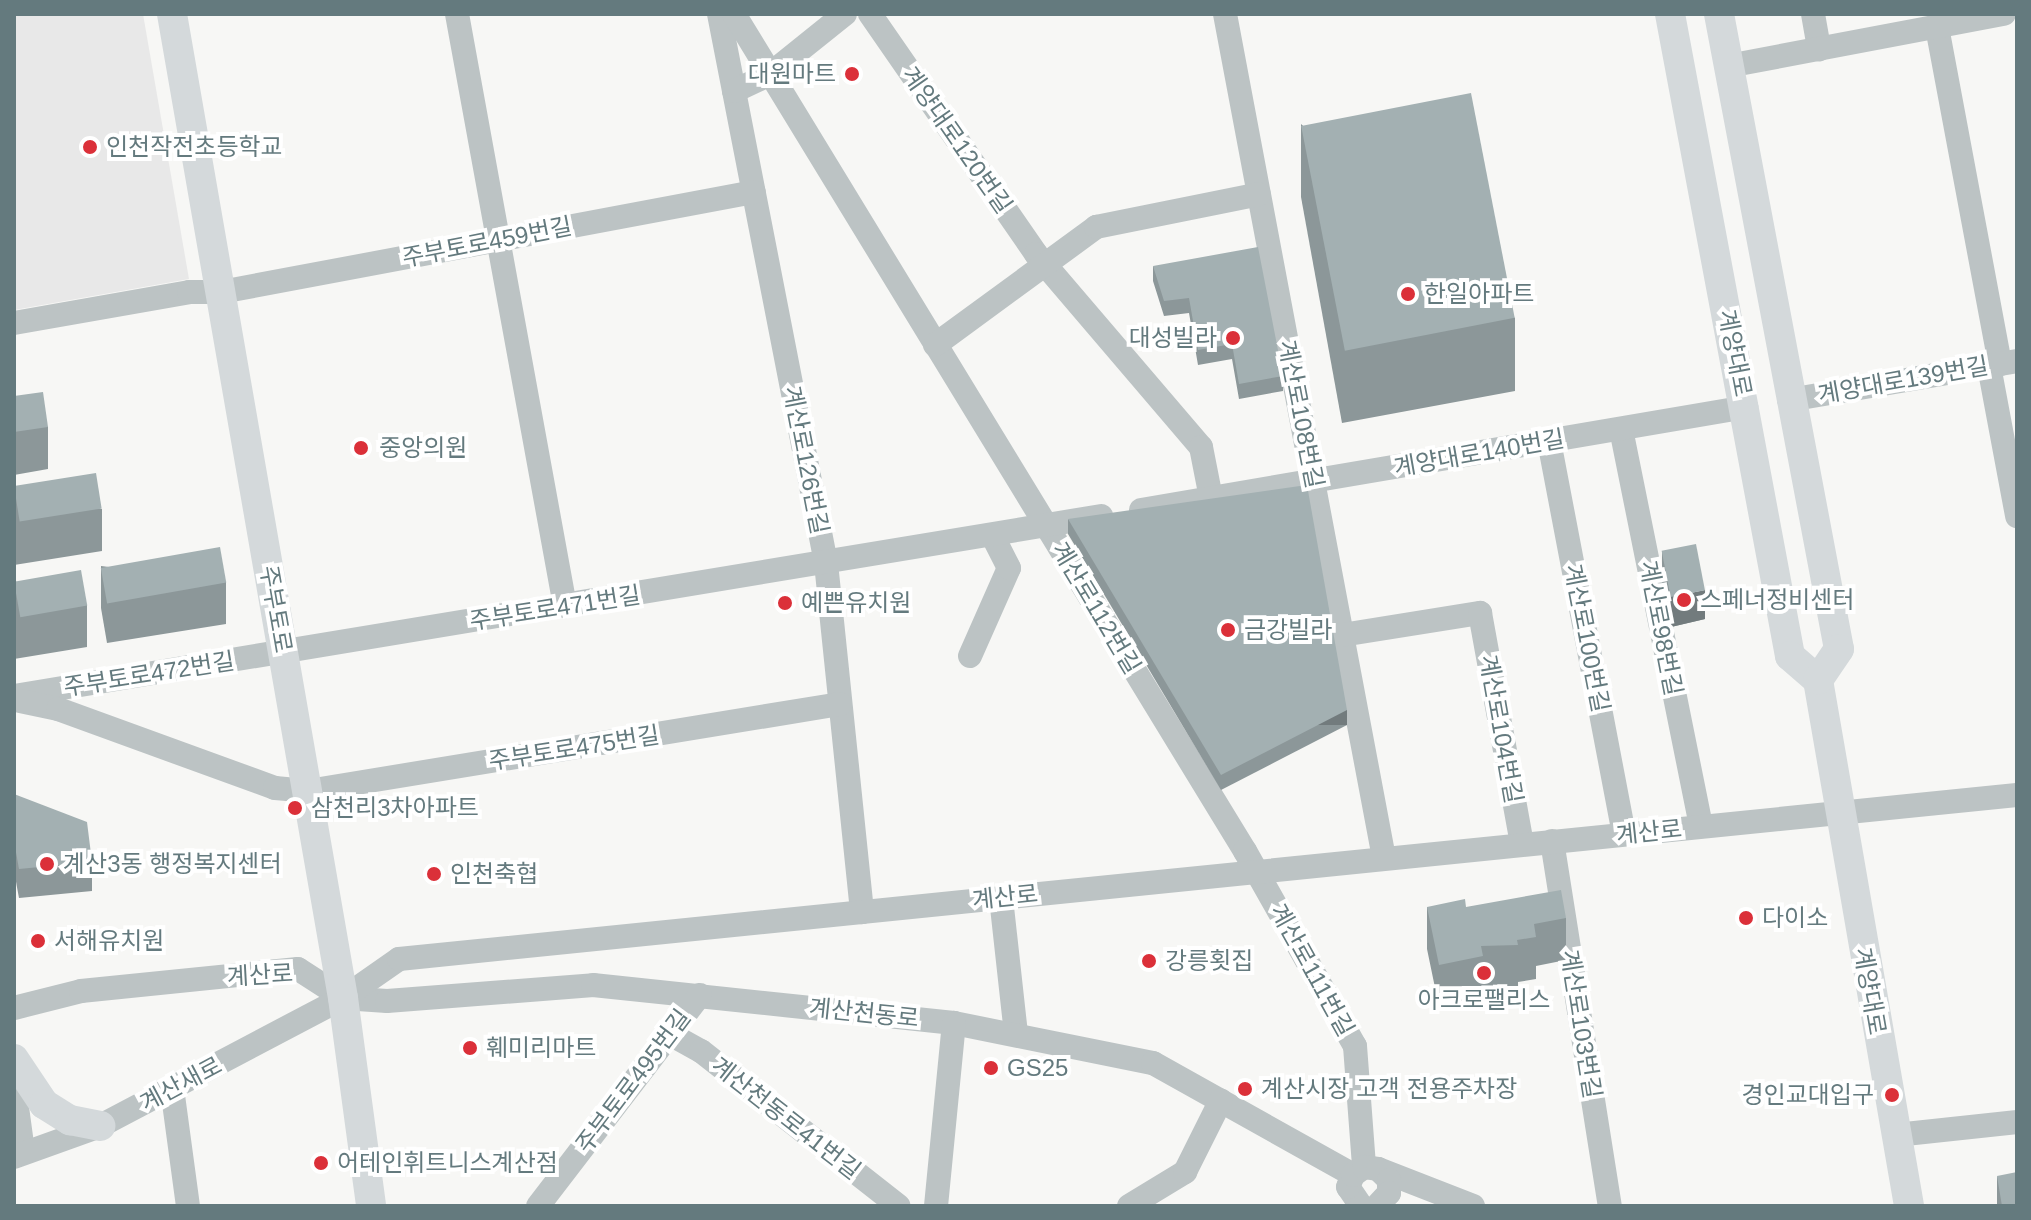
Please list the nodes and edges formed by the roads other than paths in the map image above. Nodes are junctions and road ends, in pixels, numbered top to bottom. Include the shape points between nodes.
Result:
1 (172, 14) edge
2 (457, 14) edge
3 (719, 14) edge
4 (734, 14) edge
5 (845, 14) edge
6 (870, 14) edge
7 (1225, 14) edge
8 (1670, 14) edge
9 (1719, 14) edge
10 (1813, 14) edge
11 (2004, 14) edge
12 (1937, 27) junction
13 (1819, 49) junction
14 (1728, 66) junction
15 (770, 74) junction
16 (734, 91) junction
17 (754, 192) junction
18 (1259, 194) junction
19 (500, 240) junction
20 (1047, 263) junction
21 (221, 292) junction
22 (14, 323) edge
23 (935, 345) junction
24 (2002, 363) edge
25 (1789, 400) junction
26 (1746, 407) junction
27 (1621, 429) junction
28 (1549, 441) junction
29 (1313, 481) junction
30 (1211, 498) junction
31 (2017, 516) edge
32 (1046, 526) junction
33 (992, 535) junction
34 (826, 563) junction
35 (565, 606) junction
36 (1342, 635) junction
37 (284, 653) junction
38 (970, 656) dead end
39 (1818, 680) junction
40 (14, 697) edge
41 (840, 704) junction
42 (308, 791) junction
43 (2017, 795) edge
44 (1840, 813) junction
45 (1701, 826) junction
46 (1624, 834) junction
47 (1552, 841) junction
48 (1522, 844) junction
49 (1384, 858) junction
50 (1257, 872) junction
51 (1001, 898) junction
52 (862, 912) junction
53 (700, 995) junction
54 (343, 998) junction
55 (14, 1008) edge
56 (954, 1023) junction
57 (670, 1034) junction
58 (1016, 1034) junction
59 (14, 1059) edge
60 (14, 1085) edge
61 (172, 1088) junction
62 (1221, 1100) junction
63 (2017, 1122) edge
64 (100, 1126) junction
65 (1896, 1135) junction
66 (19, 1154) edge
67 (1361, 1190) edge
68 (188, 1206) edge
69 (371, 1206) edge
70 (538, 1206) edge
71 (899, 1206) edge
72 (936, 1206) edge
73 (1129, 1206) edge
74 (1473, 1206) edge
75 (1610, 1206) edge
76 (1909, 1206) edge

1 - 21 main road, 주부토로
2 - 19 street
3 - 16 street, 계산로126번길
4 - 15 street, 계산로112번길
5 - 15 street
6 - 20 street, 계양대로120번길
7 - 18 street, 계산로108번길
8 - 26 main road, 계양대로
9 - 14 main road, 계양대로
10 - 13 street
11 - 12 street
12 - 13 street
12 - 24 street
13 - 14 street
14 - 25 main road, 계양대로
15 - 16 street
15 - 23 street, 계산로112번길
16 - 17 street, 계산로126번길
17 - 19 street, 주부토로459번길
17 - 34 street, 계산로126번길
18 - 20 street via 1096,227
18 - 29 street, 계산로108번길
19 - 21 street, 주부토로459번길
19 - 35 street
20 - 23 street
20 - 30 street via 1201,447
21 - 22 street, 주부토로459번길 via 189,292
21 - 37 main road, 주부토로
23 - 32 street, 계산로112번길
24 - 25 street, 계양대로139번길
24 - 31 street
25 - 39 main road, 계양대로 via 1839,649
26 - 27 street, 계양대로140번길
26 - 39 main road, 계양대로 via 1790,656
27 - 28 street, 계양대로140번길
27 - 45 street, 계산로98번길
28 - 29 street, 계양대로140번길
28 - 46 street, 계산로100번길
29 - 30 street, 계양대로140번길
29 - 36 street, 계산로108번길
30 - 32 street, 계양대로140번길
32 - 33 street, 계양대로140번길
32 - 50 street, 계산로112번길
33 - 34 street, 계양대로140번길
33 - 38 street via 1009,568
34 - 35 street, 주부토로471번길
34 - 41 street, 계산로126번길
35 - 37 street, 주부토로471번길
36 - 48 street, 계산로104번길 via 1480,613
36 - 49 street, 계산로108번길
37 - 40 street, 주부토로472번길
37 - 42 main road, 주부토로
39 - 44 main road, 계양대로
40 - 42 street, 주부토로475번길 via 275,788
41 - 42 street, 주부토로475번길
41 - 52 street, 계산로126번길
42 - 54 main road, 주부토로
43 - 44 street, 계산로
44 - 45 street, 계산로
44 - 65 main road, 계양대로
45 - 46 street, 계산로
46 - 47 street, 계산로
47 - 48 street, 계산로
47 - 75 street, 계산로103번길
48 - 49 street, 계산로
49 - 50 street, 계산로
50 - 51 street, 계산로
50 - 67 street, 계산로111번길 via 1355,1046
51 - 52 street, 계산로
51 - 58 street
52 - 54 street, 계산로 via 399,959
53 - 54 street, 계산천동로 via 593,985 387,1001
53 - 56 street, 계산천동로
53 - 57 street, 주부토로495번길
54 - 55 street, 계산로 via 298,969 81,991
54 - 61 street, 계산새로
54 - 69 main road, 주부토로
56 - 58 street, 계산천동로
56 - 72 street
57 - 70 street, 주부토로495번길
57 - 71 street, 계산천동로41번길 via 701,1051
58 - 62 street, 계산천동로 via 1153,1063
59 - 64 main road via 44,1104 70,1120
60 - 66 street
61 - 64 street, 계산새로
61 - 68 street
62 - 67 street, 계산천동로
62 - 73 street via 1185,1172
63 - 65 street
64 - 66 street, 계산새로
65 - 76 main road, 계양대로
67 - 74 street, 계산천동로

